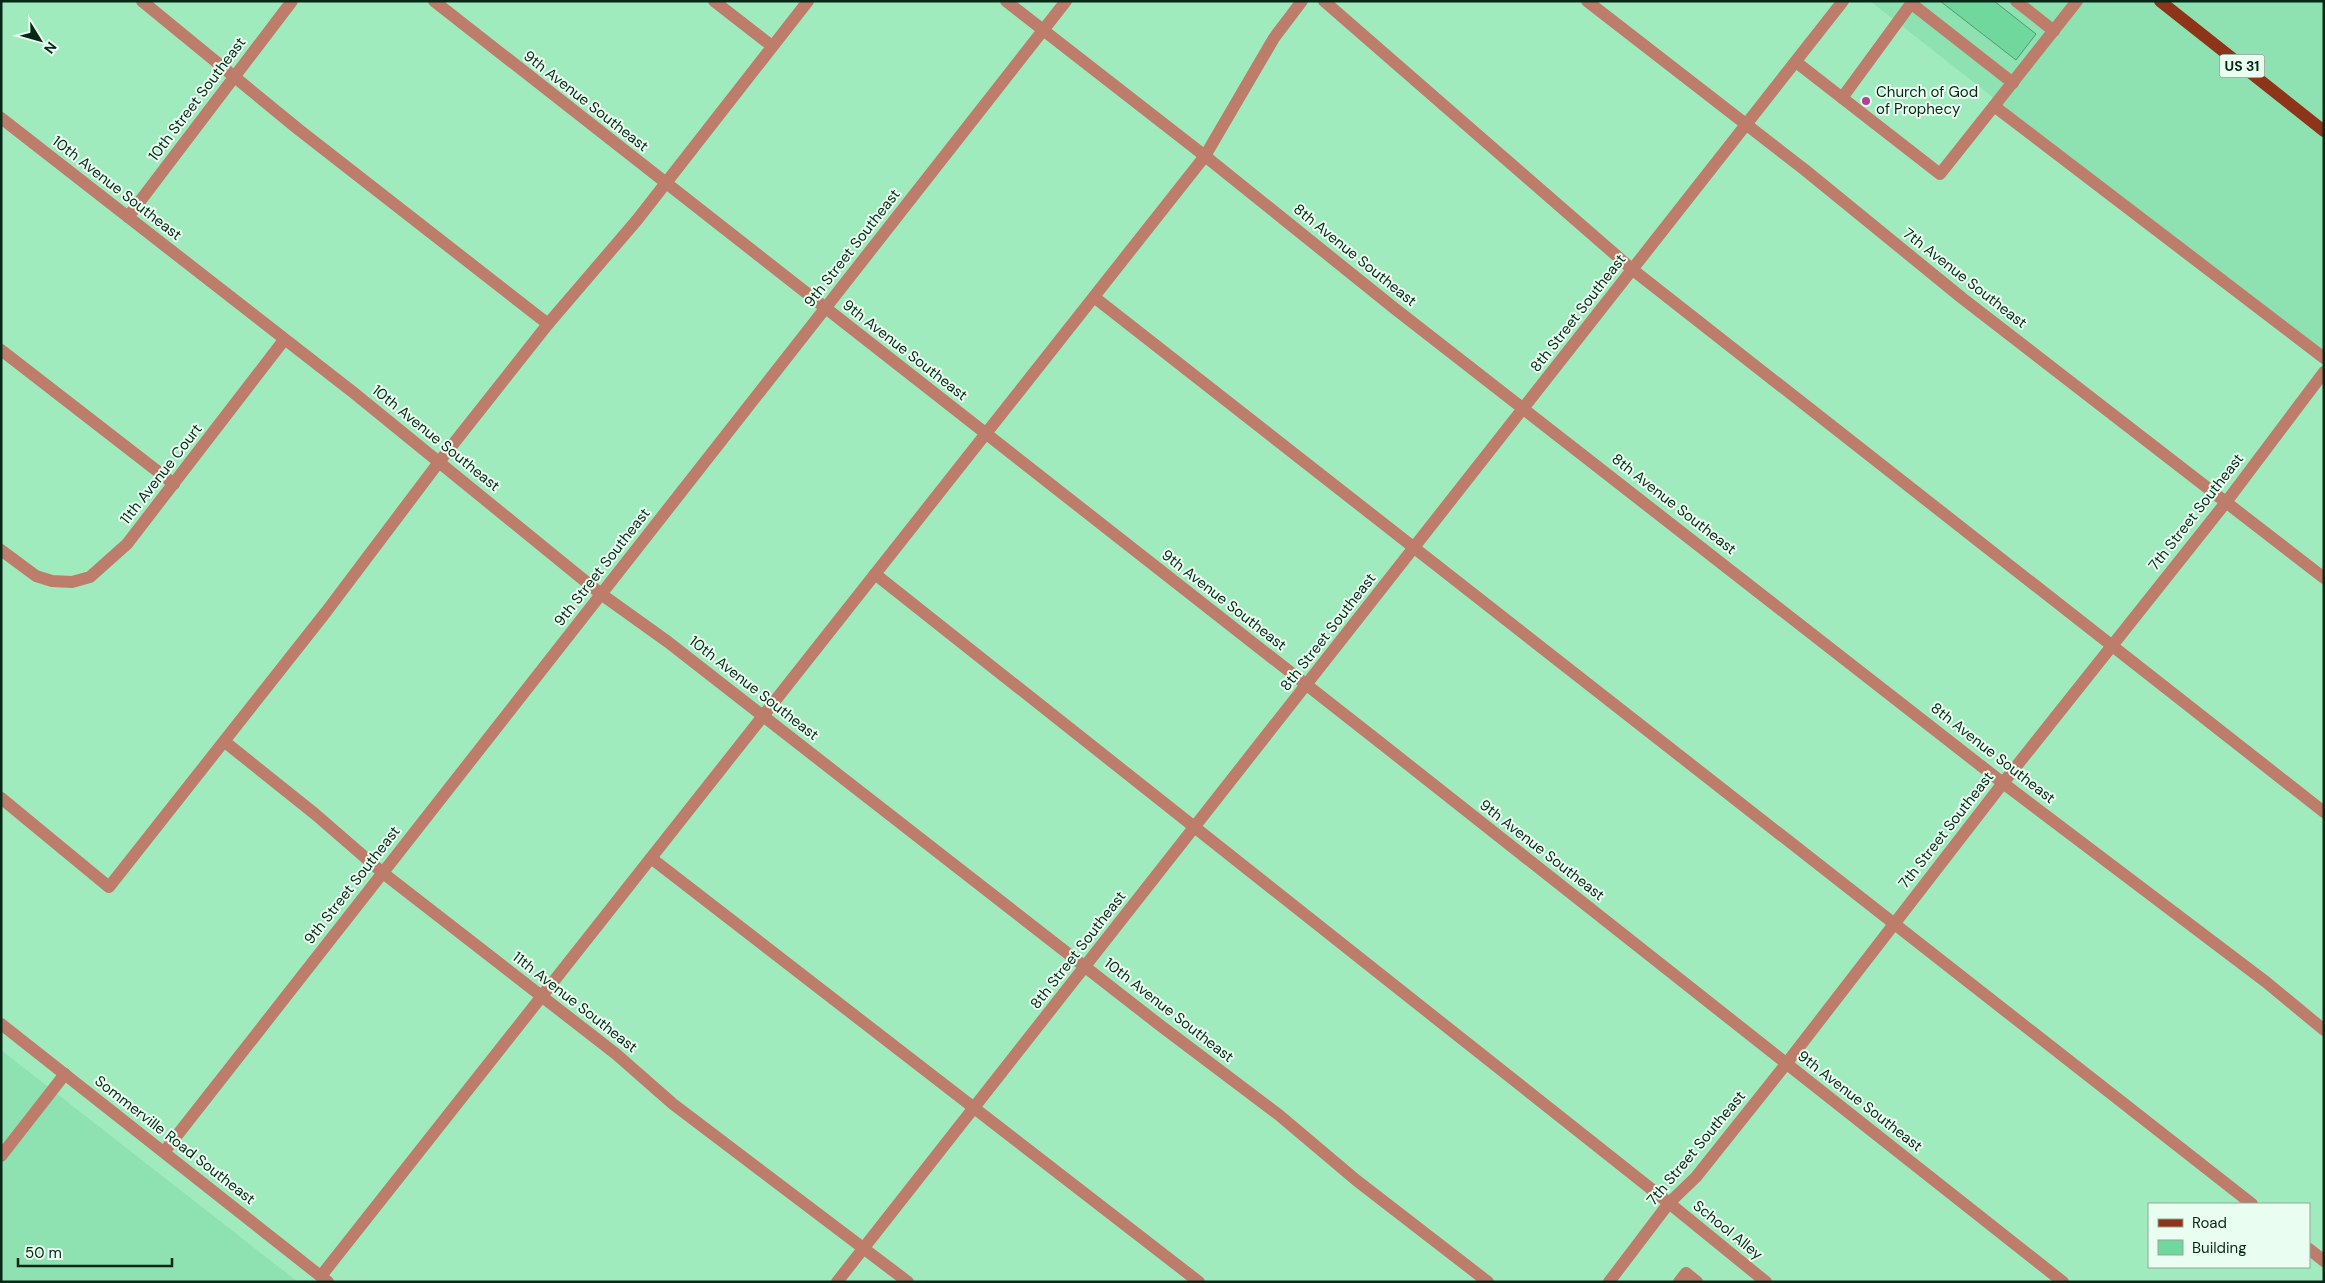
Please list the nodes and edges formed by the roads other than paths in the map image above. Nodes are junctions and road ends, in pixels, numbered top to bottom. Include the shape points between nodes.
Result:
1 (142, 1) edge
2 (292, 1) edge
3 (434, 1) edge
4 (714, 1) edge
5 (808, 1) edge
6 (1006, 1) edge
7 (1066, 1) edge
8 (1302, 1) edge
9 (1324, 1) edge
10 (1587, 1) edge
11 (1843, 1) edge
12 (2016, 1) edge
13 (2077, 1) edge
14 (2160, 1) edge
15 (1912, 3) edge
16 (1042, 31) junction
17 (2054, 31) junction
18 (772, 46) junction
19 (1796, 62) junction
20 (235, 78) junction
21 (2013, 83) junction
22 (1842, 98) junction
23 (1994, 106) junction
24 (1, 118) edge
25 (1747, 124) junction
26 (2324, 131) edge
27 (1205, 156) junction
28 (665, 184) junction
29 (128, 217) junction
30 (1633, 270) junction
31 (1094, 297) junction
32 (825, 308) junction
33 (548, 324) junction
34 (284, 340) junction
35 (1, 350) edge
36 (2324, 358) edge
37 (2324, 372) edge
38 (1524, 408) junction
39 (985, 434) junction
40 (440, 462) junction
41 (174, 484) junction
42 (2227, 502) junction
43 (1414, 548) junction
44 (1, 550) edge
45 (875, 574) junction
46 (2324, 578) edge
47 (601, 594) junction
48 (2112, 646) junction
49 (1306, 685) junction
50 (762, 716) junction
51 (225, 742) junction
52 (2003, 783) junction
53 (1, 798) edge
54 (2324, 812) edge
55 (1194, 828) junction
56 (651, 858) junction
57 (383, 873) junction
58 (1894, 924) junction
59 (1086, 966) junction
60 (542, 996) junction
61 (1, 1024) edge
62 (2324, 1030) edge
63 (1786, 1064) junction
64 (65, 1074) junction
65 (974, 1110) junction
66 (164, 1152) junction
67 (1, 1156) edge
68 (1669, 1203) junction
69 (2251, 1203) edge
70 (864, 1248) junction
71 (2310, 1250) edge
72 (2324, 1261) edge
73 (324, 1279) edge
74 (837, 1282) edge
75 (908, 1282) edge
76 (1199, 1282) edge
77 (1488, 1282) edge
78 (1609, 1282) edge
79 (1679, 1282) edge
80 (1697, 1282) edge
81 (1766, 1282) edge
82 (2063, 1282) edge

1 - 20 street
2 - 20 street, 10th Street Southeast
3 - 28 street, 9th Avenue Southeast
4 - 18 street
5 - 18 street
6 - 16 street, 8th Avenue Southeast
7 - 16 street, 9th Street Southeast
8 - 27 street via 1269,46
9 - 30 street
10 - 25 street, 7th Avenue Southeast
11 - 19 street, 8th Street Southeast
12 - 17 street
13 - 17 street
14 - 26 main road, US 31
15 - 21 street
15 - 22 street
16 - 27 street, 8th Avenue Southeast
16 - 32 street, 9th Street Southeast
17 - 21 street
18 - 28 street
19 - 22 street
19 - 25 street, 8th Street Southeast
20 - 29 street, 10th Street Southeast
20 - 33 street
21 - 23 street
22 - 23 street via 1940,174
23 - 36 street
24 - 29 street, 10th Avenue Southeast
25 - 30 street, 8th Street Southeast
25 - 42 street, 7th Avenue Southeast via 1962,298
27 - 31 street
27 - 38 street, 8th Avenue Southeast
28 - 32 street, 9th Avenue Southeast
28 - 33 street
29 - 34 street, 10th Avenue Southeast
30 - 38 street, 8th Street Southeast
30 - 48 street
31 - 39 street
31 - 43 street
32 - 39 street, 9th Avenue Southeast
32 - 47 street, 9th Street Southeast
33 - 40 street
34 - 40 street, 10th Avenue Southeast
34 - 41 street, 11th Avenue Court
35 - 41 street
37 - 42 street, 7th Street Southeast
38 - 43 street, 8th Street Southeast
38 - 52 street, 8th Avenue Southeast
39 - 45 street
39 - 49 street, 9th Avenue Southeast
40 - 47 street, 10th Avenue Southeast
40 - 51 street
41 - 44 street, 11th Avenue Court via 127,544 90,577 72,582 52,581 36,576
42 - 46 street, 7th Avenue Southeast
42 - 48 street, 7th Street Southeast
43 - 49 street, 8th Street Southeast
43 - 58 street
45 - 50 street
45 - 55 street, School Alley
47 - 50 street, 10th Avenue Southeast
47 - 57 street, 9th Street Southeast
48 - 52 street, 7th Street Southeast
48 - 54 street
49 - 55 street, 8th Street Southeast
49 - 63 street, 9th Avenue Southeast
50 - 56 street
50 - 59 street, 10th Avenue Southeast
51 - 53 street via 109,887
51 - 57 street, 11th Avenue Southeast
52 - 58 street, 7th Street Southeast
52 - 62 street, 8th Avenue Southeast via 2266,982
55 - 59 street, 8th Street Southeast
55 - 68 street, School Alley
56 - 60 street
56 - 65 street
57 - 60 street, 11th Avenue Southeast
57 - 66 street, 9th Street Southeast
58 - 63 street, 7th Street Southeast
58 - 69 street
59 - 65 street, 8th Street Southeast
59 - 77 street, 10th Avenue Southeast
60 - 70 street, 11th Avenue Southeast via 673,1104
60 - 73 street
61 - 64 street, Sommerville Road Southeast
63 - 68 street, 7th Street Southeast via 1696,1177
63 - 82 street, 9th Avenue Southeast
64 - 66 street, Sommerville Road Southeast
64 - 67 street
65 - 70 street, 8th Street Southeast
65 - 76 street
66 - 73 street, Sommerville Road Southeast
68 - 78 street, 7th Street Southeast
68 - 81 street, School Alley
70 - 74 street, 8th Street Southeast
70 - 75 street, 11th Avenue Southeast
71 - 72 street
79 - 80 street via 1686,1273

